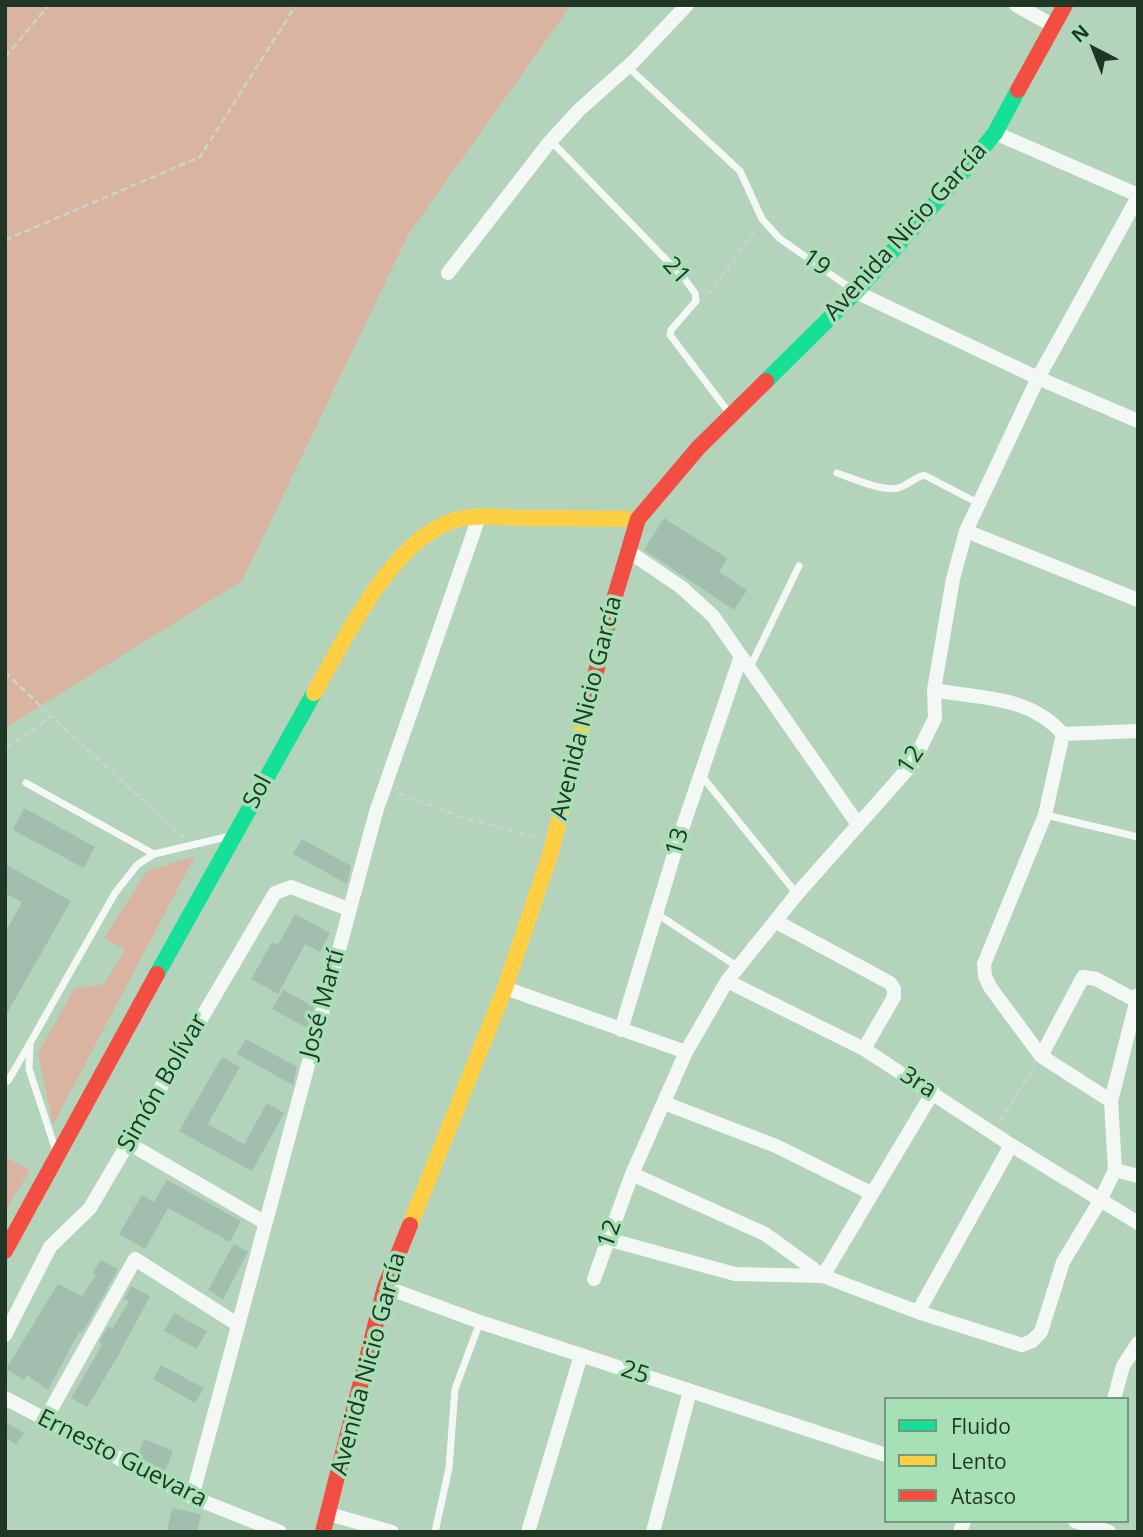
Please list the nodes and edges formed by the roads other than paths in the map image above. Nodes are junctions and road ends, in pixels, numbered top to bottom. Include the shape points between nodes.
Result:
1 (687, 5) edge
2 (1016, 5) edge
3 (1065, 5) edge
4 (1054, 26) junction
5 (628, 67) junction
6 (995, 133) junction
7 (551, 141) junction
8 (1138, 196) edge
9 (448, 273) dead end
10 (856, 292) junction
11 (1038, 378) junction
12 (731, 415) junction
13 (1138, 421) edge
14 (837, 473) dead end
15 (978, 503) junction
16 (479, 517) junction
17 (638, 519) junction
18 (966, 531) junction
19 (628, 551) junction
20 (799, 566) dead end
21 (1138, 600) edge
22 (746, 661) junction
23 (934, 690) junction
24 (1138, 731) edge
25 (1063, 734) junction
26 (699, 773) junction
27 (26, 783) dead end
28 (1045, 815) junction
29 (858, 823) junction
30 (235, 835) junction
31 (1138, 837) edge
32 (155, 854) junction
33 (797, 894) junction
34 (348, 909) junction
35 (656, 913) junction
36 (775, 922) junction
37 (738, 967) junction
38 (727, 981) junction
39 (505, 988) junction
40 (1137, 998) edge
41 (621, 1030) junction
42 (30, 1043) junction
43 (864, 1049) junction
44 (686, 1052) junction
45 (1041, 1056) junction
46 (1122, 1059) junction
47 (1138, 1062) edge
48 (5, 1079) edge
49 (933, 1092) junction
50 (1111, 1101) junction
51 (664, 1103) junction
52 (128, 1143) junction
53 (1011, 1145) junction
54 (58, 1155) junction
55 (1115, 1170) junction
56 (632, 1174) junction
57 (1138, 1176) edge
58 (871, 1193) junction
59 (1101, 1199) junction
60 (264, 1222) junction
61 (1138, 1223) edge
62 (607, 1239) junction
63 (5, 1251) edge
64 (824, 1276) junction
65 (594, 1279) dead end
66 (385, 1287) junction
67 (918, 1312) junction
68 (480, 1322) junction
69 (237, 1324) junction
70 (5, 1335) edge
71 (1138, 1343) edge
72 (581, 1355) junction
73 (690, 1391) junction
74 (1115, 1397) edge
75 (5, 1398) edge
76 (45, 1420) junction
77 (884, 1454) edge
78 (192, 1497) junction
79 (329, 1514) junction
80 (1077, 1524) edge
81 (280, 1532) edge
82 (323, 1532) edge
83 (392, 1532) edge
84 (435, 1532) edge
85 (528, 1532) edge
86 (653, 1532) edge
87 (1109, 1532) edge

1 - 5 street
2 - 4 street
3 - 4 street, Avenida Nicio García
4 - 6 street, Avenida Nicio García
5 - 7 street
5 - 10 lane, 19 via 740,171 762,219 779,238
6 - 8 street
6 - 10 street, Avenida Nicio García
7 - 9 street
7 - 12 lane, 21 via 695,293 696,301 670,335
8 - 11 street, 12
10 - 11 street, 19
10 - 12 street, Avenida Nicio García
11 - 13 street, 19
11 - 15 street, 12
12 - 17 street, Avenida Nicio García
14 - 15 lane via 890,490 924,475
15 - 18 street, 12
16 - 17 street, Sol
16 - 30 street, Sol via 452,521 417,541 392,566
16 - 34 street, José Martí
17 - 19 street, Avenida Nicio García
18 - 21 street
18 - 23 street, 12
19 - 22 street via 697,601
19 - 39 street, Avenida Nicio García via 553,843
20 - 22 lane
22 - 26 street, 13
22 - 29 street
23 - 25 street via 1036,710
23 - 29 street, 12 via 935,718 913,763
24 - 25 street
25 - 28 street
26 - 33 lane
26 - 35 street, 13
27 - 32 lane
28 - 31 lane
28 - 45 street via 984,964 990,987
29 - 33 street, 12
30 - 32 lane
30 - 54 street, Sol
32 - 42 lane via 137,865 115,894
33 - 36 street, 12
34 - 52 street, Simón Bolívar via 291,887 275,893
34 - 60 street, José Martí
35 - 37 lane
35 - 41 street, 13
36 - 37 street, 12
36 - 43 street via 890,983 894,996
37 - 38 street, 12
38 - 43 street, 3ra
38 - 44 street, 12
39 - 41 street
39 - 66 street, Avenida Nicio García
40 - 45 street via 1096,979 1083,978
40 - 46 street
41 - 44 street
42 - 48 lane via 8,1081
42 - 54 lane via 29,1069
43 - 49 street, 3ra
44 - 51 street, 12
45 - 50 street
46 - 47 street
46 - 50 street
49 - 53 street, 3ra
49 - 58 street
50 - 55 street
51 - 56 street, 12
51 - 58 street via 776,1146
52 - 60 street
52 - 70 street, Simón Bolívar via 90,1208 50,1247
53 - 59 street, 3ra
53 - 67 street
54 - 63 street, Sol
55 - 57 street
55 - 59 street
56 - 62 street, 12
56 - 64 street via 765,1234
58 - 64 street
59 - 61 street, 3ra
59 - 67 street via 1063,1262 1041,1332 1032,1341 1022,1345
60 - 69 street, José Martí
62 - 64 street via 736,1274
62 - 65 street, 12
64 - 67 street
66 - 68 street, 25
66 - 79 street, Avenida Nicio García
68 - 72 street, 25
68 - 84 lane via 455,1389 449,1468
69 - 76 street via 135,1259
69 - 78 street, José Martí
71 - 74 street via 1123,1366
72 - 73 street, 25
72 - 85 street
73 - 77 street, 25
73 - 86 street
75 - 76 street, Ernesto Guevara
76 - 78 street, Ernesto Guevara
78 - 81 street, Ernesto Guevara
79 - 82 street, Avenida Nicio García
79 - 83 street
80 - 87 street

